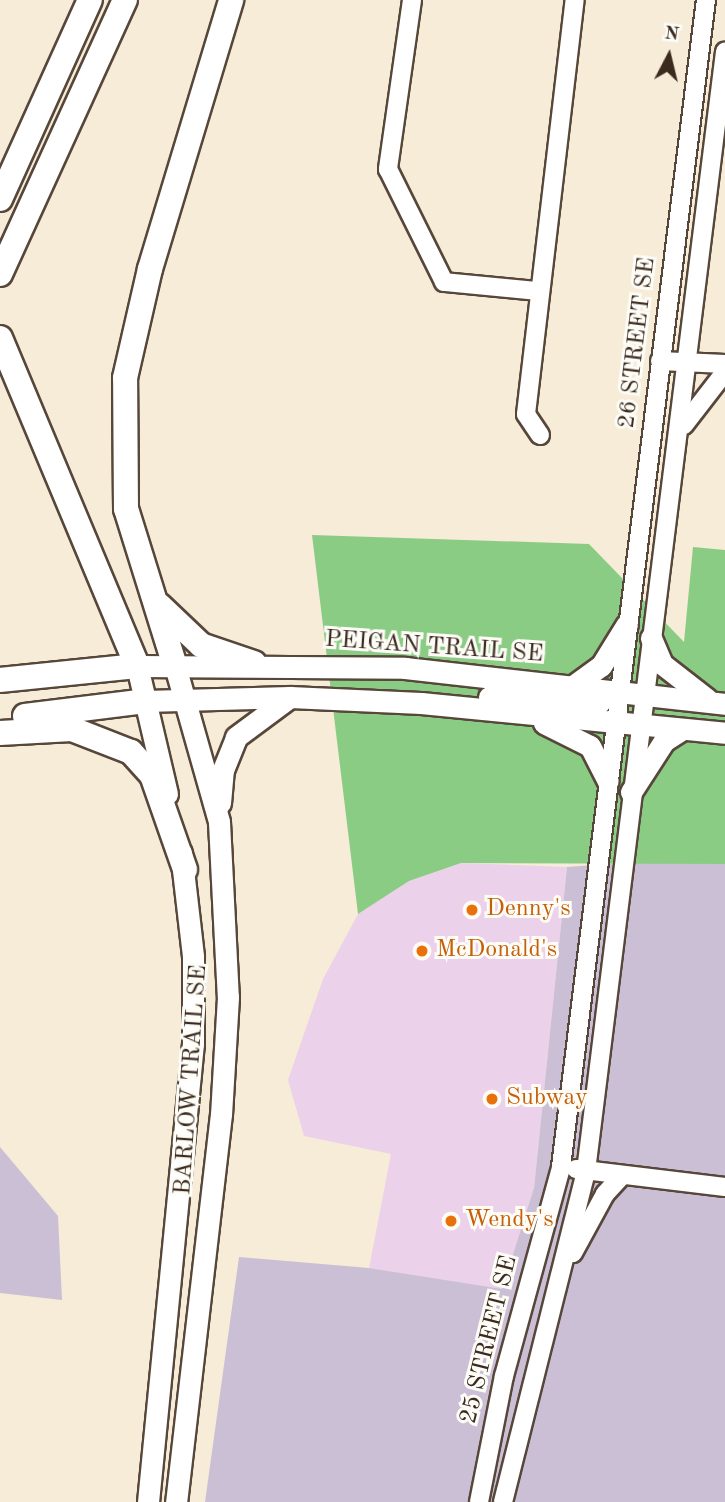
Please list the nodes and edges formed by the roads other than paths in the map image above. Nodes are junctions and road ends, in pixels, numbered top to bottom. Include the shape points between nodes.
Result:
1 (90, 0) edge
2 (125, 0) edge
3 (231, 0) edge
4 (412, 0) edge
5 (575, 0) edge
6 (706, 0) edge
7 (725, 52) edge
8 (0, 199) edge
9 (0, 274) edge
10 (538, 291) junction
11 (0, 338) edge
12 (660, 361) junction
13 (690, 364) junction
14 (725, 364) edge
15 (725, 372) edge
16 (680, 431) junction
17 (540, 435) dead end
18 (150, 595) junction
19 (627, 624) junction
20 (651, 638) junction
21 (254, 663) junction
22 (137, 666) junction
23 (175, 666) junction
24 (0, 680) edge
25 (573, 686) junction
26 (643, 695) junction
27 (290, 697) junction
28 (187, 698) junction
29 (145, 701) junction
30 (421, 703) junction
31 (718, 703) edge
32 (619, 706) junction
33 (519, 713) junction
34 (0, 721) edge
35 (639, 725) junction
36 (681, 730) junction
37 (0, 733) edge
38 (725, 733) edge
39 (608, 781) junction
40 (631, 792) junction
41 (219, 822) junction
42 (185, 869) junction
43 (561, 1167) junction
44 (586, 1171) junction
45 (624, 1175) junction
46 (725, 1187) edge
47 (562, 1267) junction
48 (495, 1416) junction
49 (519, 1421) junction
50 (148, 1502) edge
51 (176, 1502) edge
52 (479, 1502) edge
53 (503, 1502) edge

1 - 8 highway
2 - 9 highway
3 - 18 highway via 150,269 125,378 126,509
4 - 10 street via 388,169 444,282
5 - 10 street
6 - 12 street, 26 STREET SE
7 - 13 street
10 - 17 street via 526,414
11 - 22 highway
12 - 13 street
12 - 19 street, 26 STREET SE
13 - 14 street
13 - 16 street
15 - 16 street
16 - 20 street
18 - 21 highway via 183,634
18 - 23 highway
19 - 25 main road via 601,666
19 - 32 street, 26 STREET SE
20 - 26 street
20 - 31 main road via 666,669
21 - 23 main road, PEIGAN TRAIL SE
21 - 25 main road, PEIGAN TRAIL SE via 405,668
22 - 23 main road, PEIGAN TRAIL SE
22 - 24 highway
22 - 29 main road, BARLOW TRAIL SE
23 - 28 main road, BARLOW TRAIL SE
25 - 32 main road, PEIGAN TRAIL SE
26 - 31 main road
26 - 32 main road
26 - 35 street, 25 STREET SE
27 - 28 main road, PEIGAN TRAIL SE
27 - 30 main road, PEIGAN TRAIL SE
27 - 41 main road via 236,737 223,770
28 - 29 main road, PEIGAN TRAIL SE
28 - 41 main road, BARLOW TRAIL SE
29 - 34 highway
29 - 42 main road, BARLOW TRAIL SE
30 - 32 main road via 446,696
30 - 33 main road, PEIGAN TRAIL SE
32 - 33 main road, PEIGAN TRAIL SE
32 - 35 main road, PEIGAN TRAIL SE
32 - 39 street, 25 STREET SE
33 - 39 main road via 583,741
35 - 36 main road, PEIGAN TRAIL SE
35 - 40 street, 25 STREET SE
36 - 38 main road, PEIGAN TRAIL SE
36 - 40 main road via 664,741
37 - 42 highway via 72,729 131,752 152,775
39 - 43 street, 25 STREET SE
40 - 44 street, 25 STREET SE
41 - 51 main road, BARLOW TRAIL SE via 227,957 221,1114
42 - 50 main road, BARLOW TRAIL SE via 192,1044
43 - 44 street
43 - 48 street, 25 STREET SE
44 - 45 street
44 - 47 street, 25 STREET SE
45 - 46 street
45 - 47 street
47 - 49 street, 25 STREET SE
48 - 49 street
48 - 52 street, 25 STREET SE
49 - 53 street, 25 STREET SE

